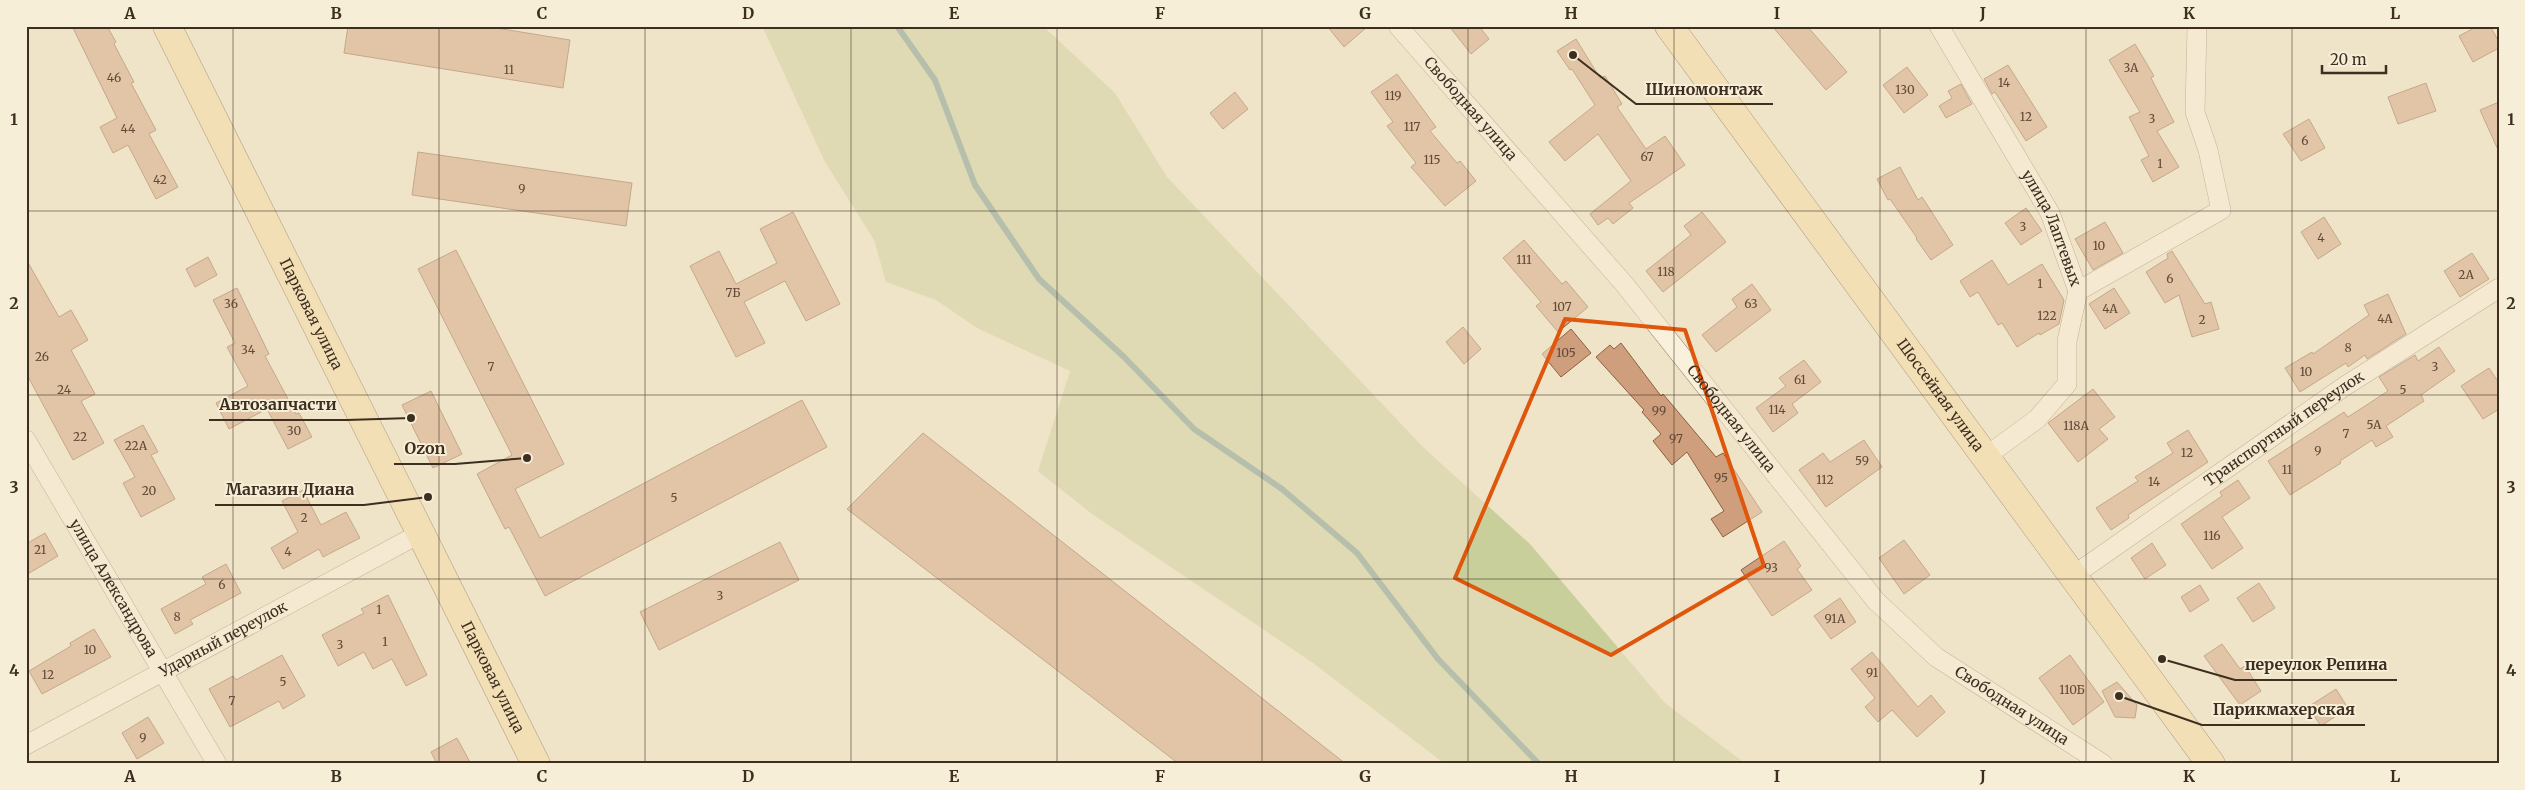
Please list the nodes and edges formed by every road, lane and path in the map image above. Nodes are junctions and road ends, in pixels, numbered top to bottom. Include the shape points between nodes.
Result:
1 (167, 26) edge
2 (1398, 26) edge
3 (1669, 26) edge
4 (1939, 26) edge
5 (2197, 26) edge
6 (2499, 288) edge
7 (2078, 291) junction
8 (26, 440) edge
9 (1985, 457) junction
10 (421, 533) junction
11 (2074, 575) junction
12 (163, 672) junction
13 (26, 745) edge
14 (217, 764) edge
15 (536, 764) edge
16 (2104, 764) edge
17 (2211, 764) edge

1 - 10 main road, Парковая улица
2 - 16 street, Свободная улица via 1625,285 1876,601 1936,657
3 - 9 main road, Шоссейная улица
4 - 7 street, улица Лаптевых via 2050,213
5 - 7 street, улица Лаптевых via 2195,112 2208,150 2220,210
6 - 11 street, Транспортный переулок via 2345,386
7 - 9 street via 2068,341 2067,384 2037,420
8 - 12 street, улица Александрова
9 - 11 main road, Шоссейная улица
10 - 12 street, Ударный переулок
10 - 15 main road, Парковая улица
11 - 17 main road, Шоссейная улица
12 - 13 street, Ударный переулок
12 - 14 street, улица Александрова

